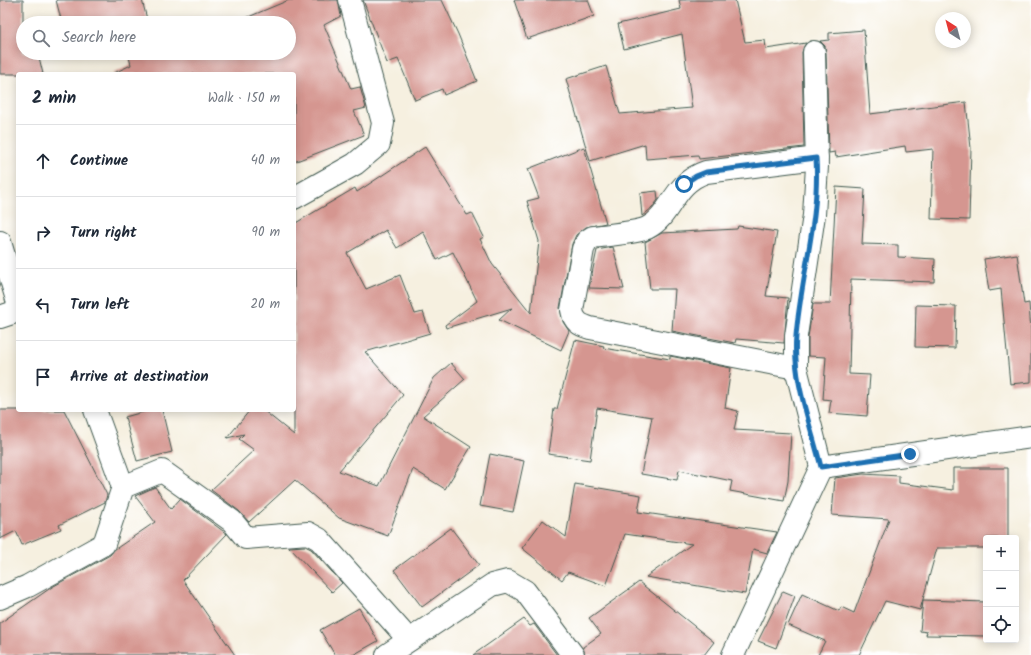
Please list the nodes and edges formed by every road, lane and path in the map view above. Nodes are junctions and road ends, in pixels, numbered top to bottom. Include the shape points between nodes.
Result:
1 (350, 0) edge
2 (814, 52) dead end
3 (816, 158) junction
4 (296, 197) edge
5 (0, 242) edge
6 (16, 296) edge
7 (16, 312) edge
8 (0, 316) edge
9 (796, 368) junction
10 (96, 412) edge
11 (1031, 437) edge
12 (821, 467) junction
13 (123, 487) junction
14 (0, 598) edge
15 (409, 640) junction
16 (387, 655) edge
17 (573, 655) edge
18 (733, 655) edge

1 - 4 street via 383,123 379,144 355,164
2 - 3 street
3 - 9 street via 814,215 796,336
3 - 9 street via 706,172 684,184 656,222 646,228 592,237 583,249 572,310 573,318 579,324 590,328
5 - 6 street
7 - 8 street
9 - 12 street
10 - 13 street
11 - 12 street
12 - 18 street
13 - 14 street via 104,544 28,586
13 - 15 street via 162,471 232,521 246,538 308,533 319,539
15 - 16 street
15 - 17 street via 492,585 508,581 525,591

